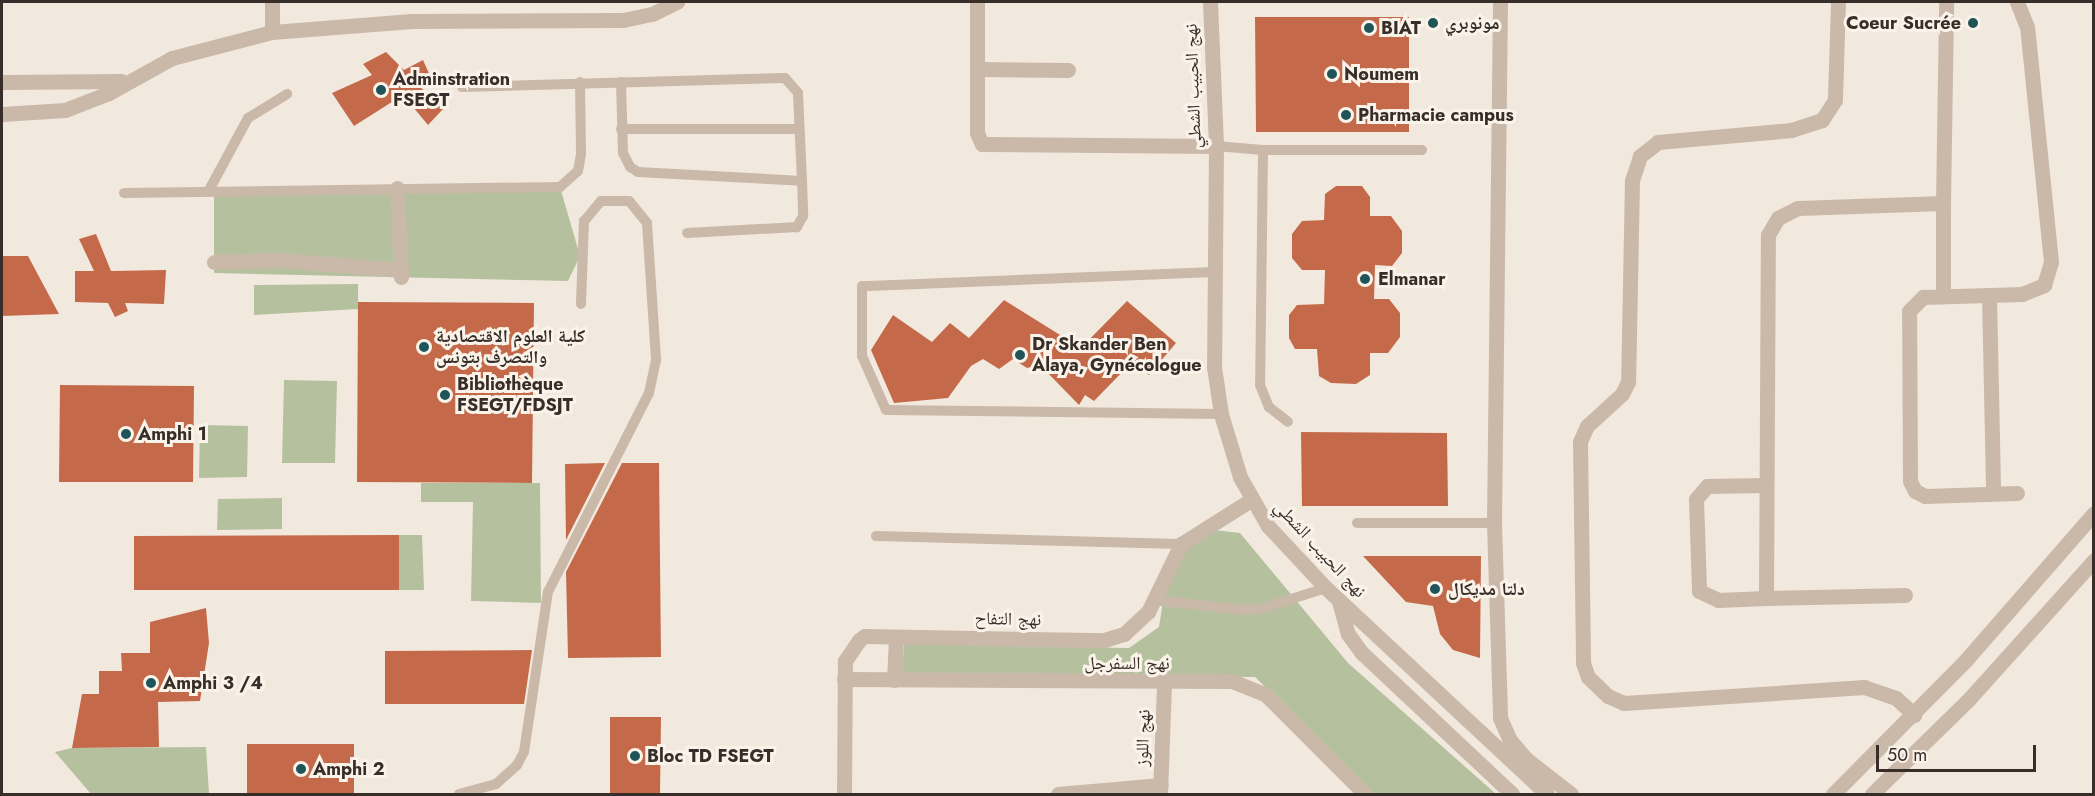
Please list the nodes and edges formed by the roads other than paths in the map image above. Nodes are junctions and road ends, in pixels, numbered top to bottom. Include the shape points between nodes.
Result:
1 (272, 2) edge
2 (677, 2) edge
3 (977, 2) edge
4 (1210, 2) edge
5 (1500, 2) edge
6 (1838, 2) edge
7 (1946, 2) edge
8 (2017, 2) edge
9 (272, 32) junction
10 (977, 69) junction
11 (1068, 70) dead end
12 (136, 77) junction
13 (2, 82) edge
14 (580, 82) junction
15 (621, 82) junction
16 (462, 87) dead end
17 (287, 94) dead end
18 (2, 114) edge
19 (621, 129) junction
20 (798, 129) junction
21 (1216, 146) junction
22 (1263, 150) junction
23 (1422, 150) dead end
24 (802, 181) junction
25 (397, 188) junction
26 (208, 192) junction
27 (124, 193) dead end
28 (1943, 203) junction
29 (687, 233) dead end
30 (214, 262) dead end
31 (1215, 272) junction
32 (1989, 295) junction
33 (1943, 296) junction
34 (581, 304) dead end
35 (1221, 414) junction
36 (1288, 422) dead end
37 (1766, 484) junction
38 (1993, 493) junction
39 (2017, 493) dead end
40 (1251, 500) junction
41 (2094, 513) edge
42 (1357, 523) dead end
43 (1494, 523) junction
44 (876, 536) dead end
45 (1181, 544) junction
46 (2094, 560) edge
47 (1326, 588) junction
48 (1905, 595) dead end
49 (1766, 598) junction
50 (1152, 600) junction
51 (1339, 601) junction
52 (896, 638) junction
53 (844, 679) junction
54 (894, 680) junction
55 (1164, 683) junction
56 (1914, 715) junction
57 (1160, 790) edge
58 (459, 795) edge
59 (844, 795) edge
60 (1058, 795) edge
61 (1365, 795) edge
62 (1512, 795) edge
63 (1547, 795) edge
64 (1570, 795) edge
65 (1833, 795) edge
66 (1872, 795) edge

1 - 9 street
2 - 9 street via 652,14 623,20 412,21
3 - 10 street
4 - 21 street, نهج الحبيب الشطي
5 - 43 street
6 - 56 street via 1836,100 1822,120 1792,130 1658,142 1640,156 1632,180 1628,382 1622,394 1587,426 1580,442 1583,663 1588,677 1608,696 1624,703 1864,687 1896,698
7 - 28 street
8 - 32 street via 2027,27 2051,262 2044,285 2022,294
9 - 12 street via 172,58
10 - 11 street
10 - 21 street via 977,133 985,146
12 - 13 street via 109,84
12 - 18 street via 65,110
14 - 15 lane
14 - 16 lane
14 - 25 lane via 578,171 560,187
15 - 19 lane
15 - 20 lane via 785,78 798,93
17 - 26 lane via 248,118
19 - 20 lane
19 - 24 lane via 623,153 630,167 638,172
20 - 24 lane
21 - 22 lane
21 - 31 street, نهج الحبيب الشطي
22 - 23 lane
22 - 36 lane via 1260,385 1269,406
24 - 29 lane via 803,216 797,227
25 - 26 lane
25 - 30 street via 401,274 281,260
26 - 27 lane
28 - 33 street
28 - 37 street via 1798,207 1778,218 1768,236
31 - 35 street, نهج الحبيب الشطي via 1214,367
31 - 35 lane via 862,286 862,356 886,410
32 - 33 street
32 - 38 street
33 - 38 street via 1923,297 1909,311 1910,480 1915,491 1925,496
34 - 58 lane via 584,221 601,201 629,201 647,223 656,343 651,384 548,592 524,752 517,765 496,784
35 - 40 street, نهج الحبيب الشطي via 1229,450
37 - 49 street
37 - 49 street via 1707,486 1696,499 1699,591 1718,600
38 - 39 street
40 - 45 street
40 - 47 street, نهج الحبيب الشطي via 1268,526
41 - 56 street
42 - 43 lane
43 - 64 street via 1500,718 1510,740 1526,759
44 - 45 lane
45 - 50 street, نهج التفاح
46 - 66 street via 1969,699
47 - 50 lane via 1245,610
47 - 51 street, نهج الحبيب الشطي
48 - 49 street
50 - 52 street, نهج التفاح via 1140,623 1104,640
51 - 62 street via 1348,634 1362,653
51 - 63 street, نهج الحبيب الشطي
52 - 53 street, نهج التفاح via 865,636 859,640 845,661
52 - 54 street
53 - 54 street, نهج السفرجل
53 - 59 street, نهج التفاح
54 - 55 street, نهج السفرجل
55 - 57 street, نهج اللوز
55 - 61 street, نهج السفرجل via 1232,681 1265,694
56 - 65 street
57 - 60 street

